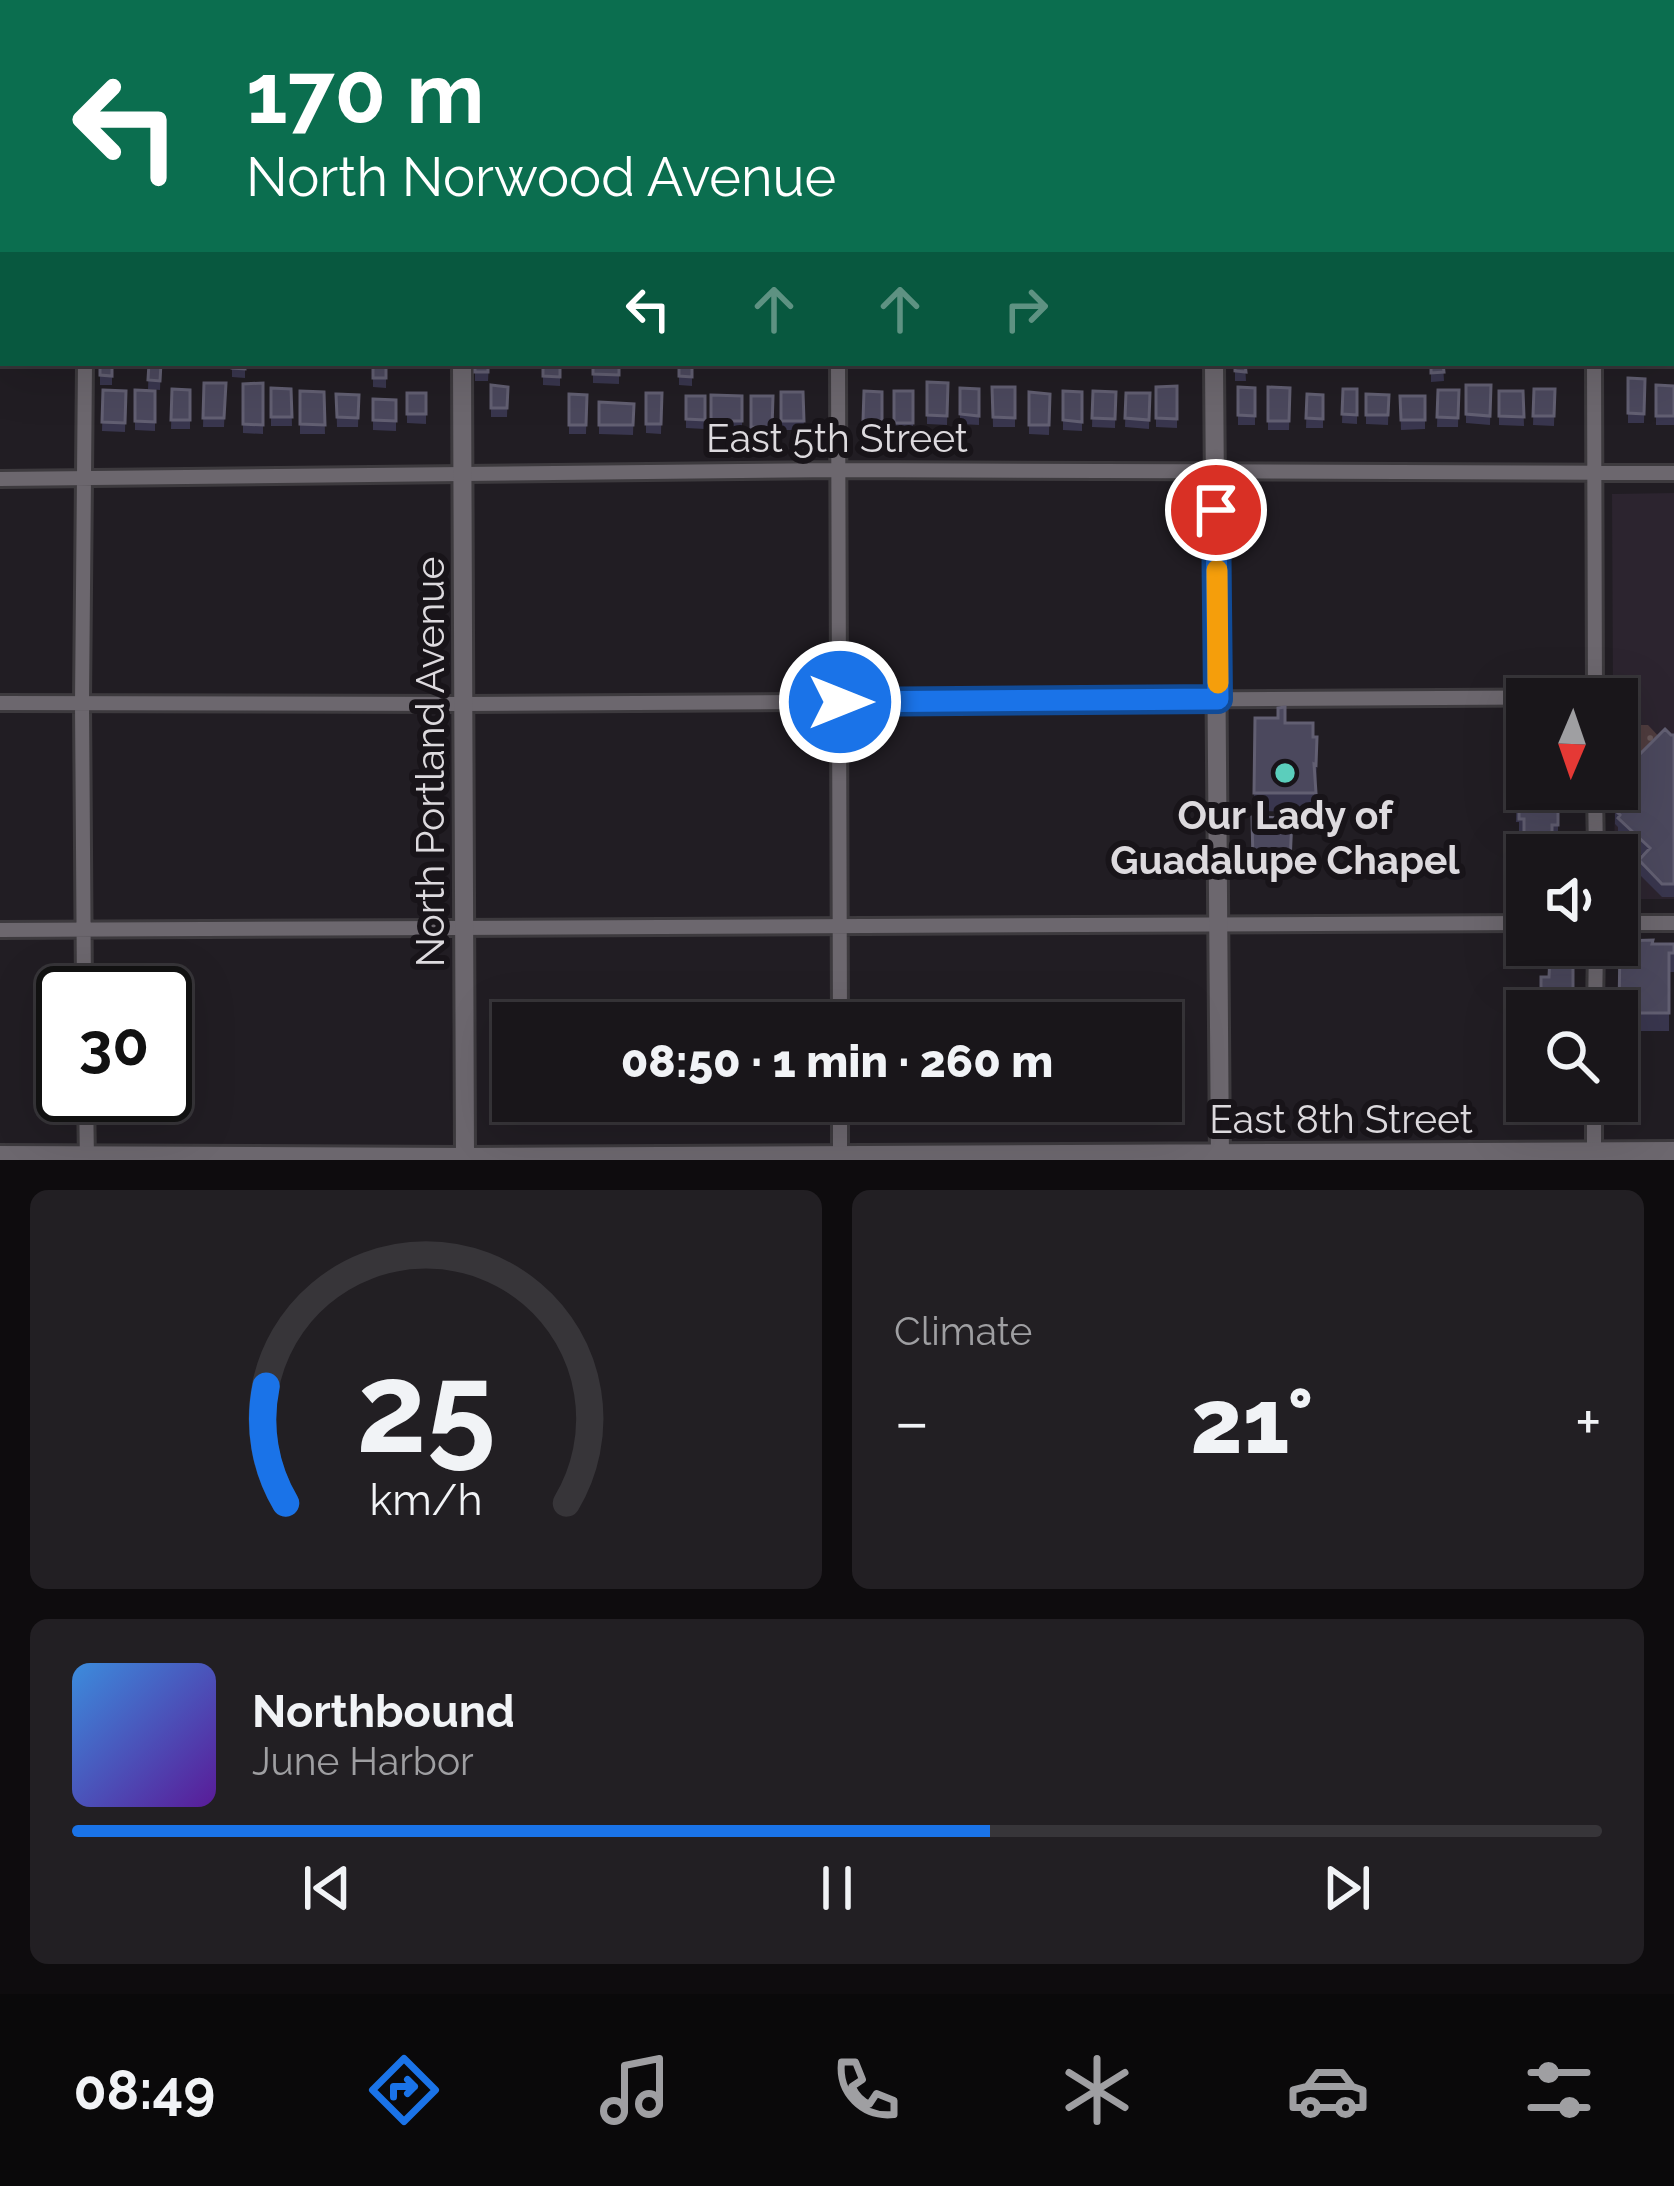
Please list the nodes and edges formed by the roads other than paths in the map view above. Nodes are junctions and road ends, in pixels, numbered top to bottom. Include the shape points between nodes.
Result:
1 (85, 366) edge
2 (462, 366) edge
3 (838, 366) edge
4 (1214, 366) edge
5 (1594, 366) edge
6 (837, 470) junction
7 (1215, 472) junction
8 (463, 473) junction
9 (1594, 473) junction
10 (1674, 473) edge
11 (0, 478) edge
12 (84, 478) junction
13 (1595, 678) edge
14 (1506, 698) edge
15 (1218, 699) junction
16 (840, 702) junction
17 (0, 703) edge
18 (82, 703) junction
19 (464, 704) junction
20 (1506, 923) edge
21 (1638, 923) edge
22 (1674, 923) edge
23 (1219, 925) junction
24 (840, 926) junction
25 (83, 929) junction
26 (464, 929) junction
27 (0, 930) edge
28 (84, 966) edge
29 (840, 1002) edge
30 (86, 1122) edge
31 (840, 1122) edge
32 (1594, 1122) edge
33 (1674, 1151) edge
34 (0, 1154) edge
35 (1220, 1156) edge
36 (1594, 1156) edge
37 (87, 1157) edge
38 (840, 1157) edge
39 (465, 1159) edge

1 - 12 street
2 - 8 street, North Portland Avenue
3 - 6 street
4 - 7 street
5 - 9 street
6 - 7 street, East 5th Street
6 - 8 street, East 5th Street
6 - 16 street
7 - 9 street, East 5th Street
7 - 15 street
8 - 12 street, East 5th Street
8 - 19 street, North Portland Avenue
9 - 10 street, East 5th Street
9 - 13 street
11 - 12 street, East 5th Street
12 - 18 street
14 - 15 street
15 - 16 street
15 - 23 street
16 - 19 street
16 - 24 street
17 - 18 street
18 - 19 street
18 - 25 street
19 - 26 street, North Portland Avenue
20 - 23 street
21 - 22 street
23 - 24 street
23 - 35 street
24 - 26 street
24 - 29 street
25 - 26 street
25 - 27 street
25 - 28 street
26 - 39 street, North Portland Avenue
30 - 37 street
31 - 38 street
32 - 36 street
33 - 36 street, East 8th Street
34 - 37 street, East 8th Street
35 - 36 street, East 8th Street
35 - 38 street, East 8th Street
37 - 39 street, East 8th Street
38 - 39 street, East 8th Street

